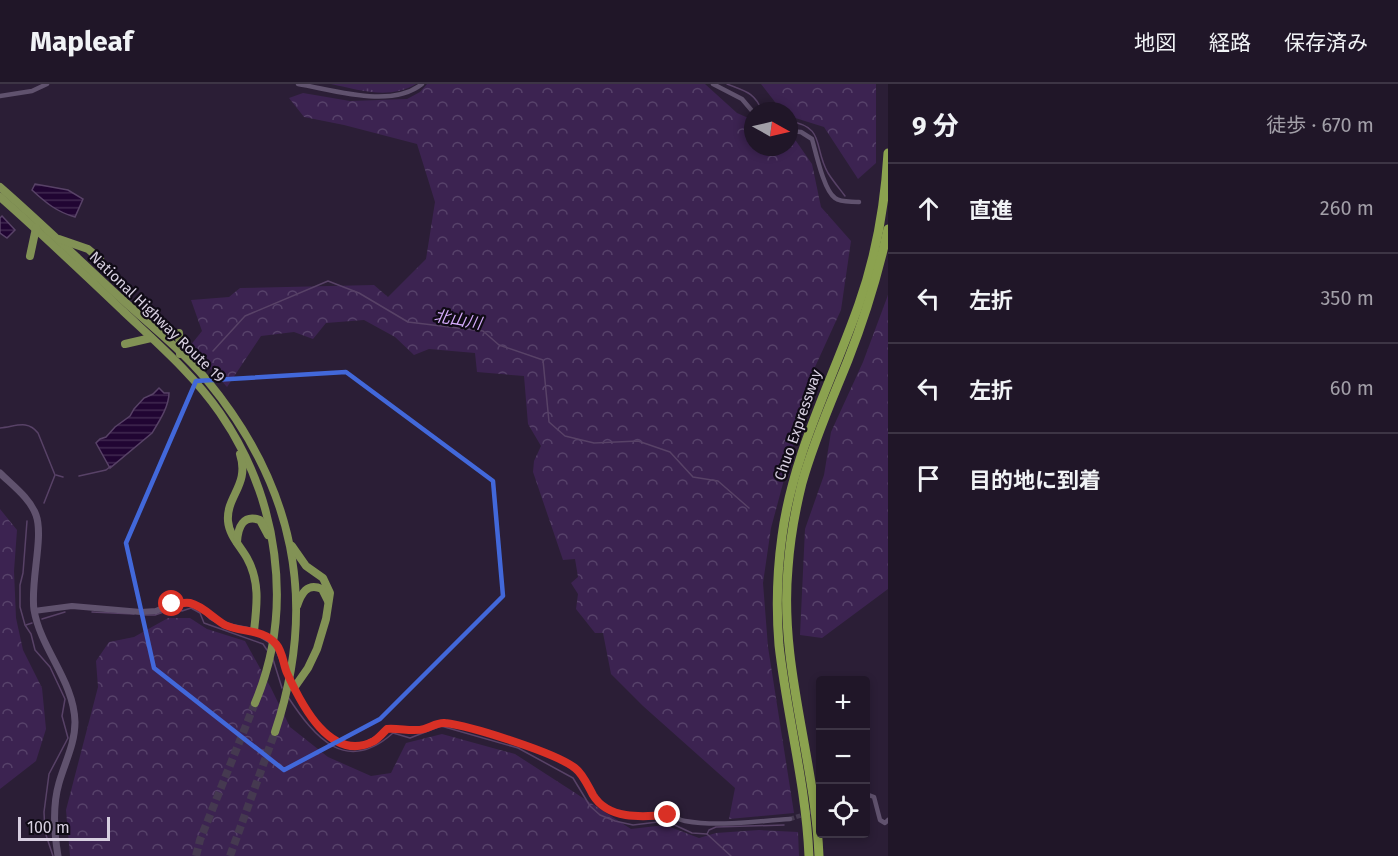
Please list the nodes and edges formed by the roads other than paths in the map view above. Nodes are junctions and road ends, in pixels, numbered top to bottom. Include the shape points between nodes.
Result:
1 (47, 84) edge
2 (298, 84) edge
3 (422, 84) edge
4 (713, 84) edge
5 (0, 96) edge
6 (745, 102) edge
7 (798, 132) edge
8 (888, 153) edge
9 (0, 187) edge
10 (0, 197) edge
11 (859, 202) dead end
12 (36, 228) junction
13 (888, 230) edge
14 (56, 238) junction
15 (30, 256) dead end
16 (100, 259) dead end
17 (179, 333) dead end
18 (151, 338) junction
19 (125, 344) dead end
20 (180, 354) junction
21 (232, 431) junction
22 (0, 473) edge
23 (237, 542) junction
24 (289, 542) junction
25 (274, 550) junction
26 (329, 604) junction
27 (296, 610) junction
28 (34, 611) junction
29 (254, 631) junction
30 (294, 688) junction
31 (255, 703) tunnel mouth
32 (275, 732) tunnel mouth
33 (870, 796) edge
34 (790, 819) tunnel mouth
35 (888, 820) edge
36 (58, 856) edge
37 (809, 856) edge
38 (819, 856) edge

1 - 5 street via 32,91
2 - 3 street via 366,96 393,96 404,95
4 - 6 street
7 - 11 street via 812,139 834,198
8 - 37 highway, Chuo Expressway via 880,222 867,277 801,455 782,536 777,596 779,644 805,805
9 - 14 highway, National Highway Route 19
10 - 12 highway, National Highway Route 19
12 - 15 highway
12 - 18 highway, National Highway Route 19
13 - 38 highway, Chuo Expressway via 866,311 804,476 788,570 791,670
14 - 16 highway via 88,249
14 - 20 highway, National Highway Route 19
17 - 20 highway
18 - 19 highway
18 - 21 highway, National Highway Route 19 via 197,383
20 - 24 highway, National Highway Route 19 via 204,377 242,428 275,494
21 - 23 highway via 243,476 228,518
21 - 25 highway, National Highway Route 19 via 262,498
22 - 28 main road via 37,516
23 - 25 highway via 243,521 254,518 264,524
23 - 29 highway via 251,565 256,585
24 - 26 highway via 306,566 328,584
24 - 27 highway, National Highway Route 19
25 - 31 highway, National Highway Route 19 via 274,632
26 - 27 highway via 322,589 314,586 302,594
26 - 30 highway via 318,649
27 - 32 highway, National Highway Route 19 via 294,656
28 - 29 street via 72,606 141,612 190,603 228,626
28 - 36 main road via 74,708 72,751 55,801
29 - 30 street via 276,644
30 - 34 street via 319,728 348,745 375,741 387,729 422,730 443,722 558,759 576,769 602,807 617,813 668,815 708,823
33 - 35 street via 874,797 880,820

